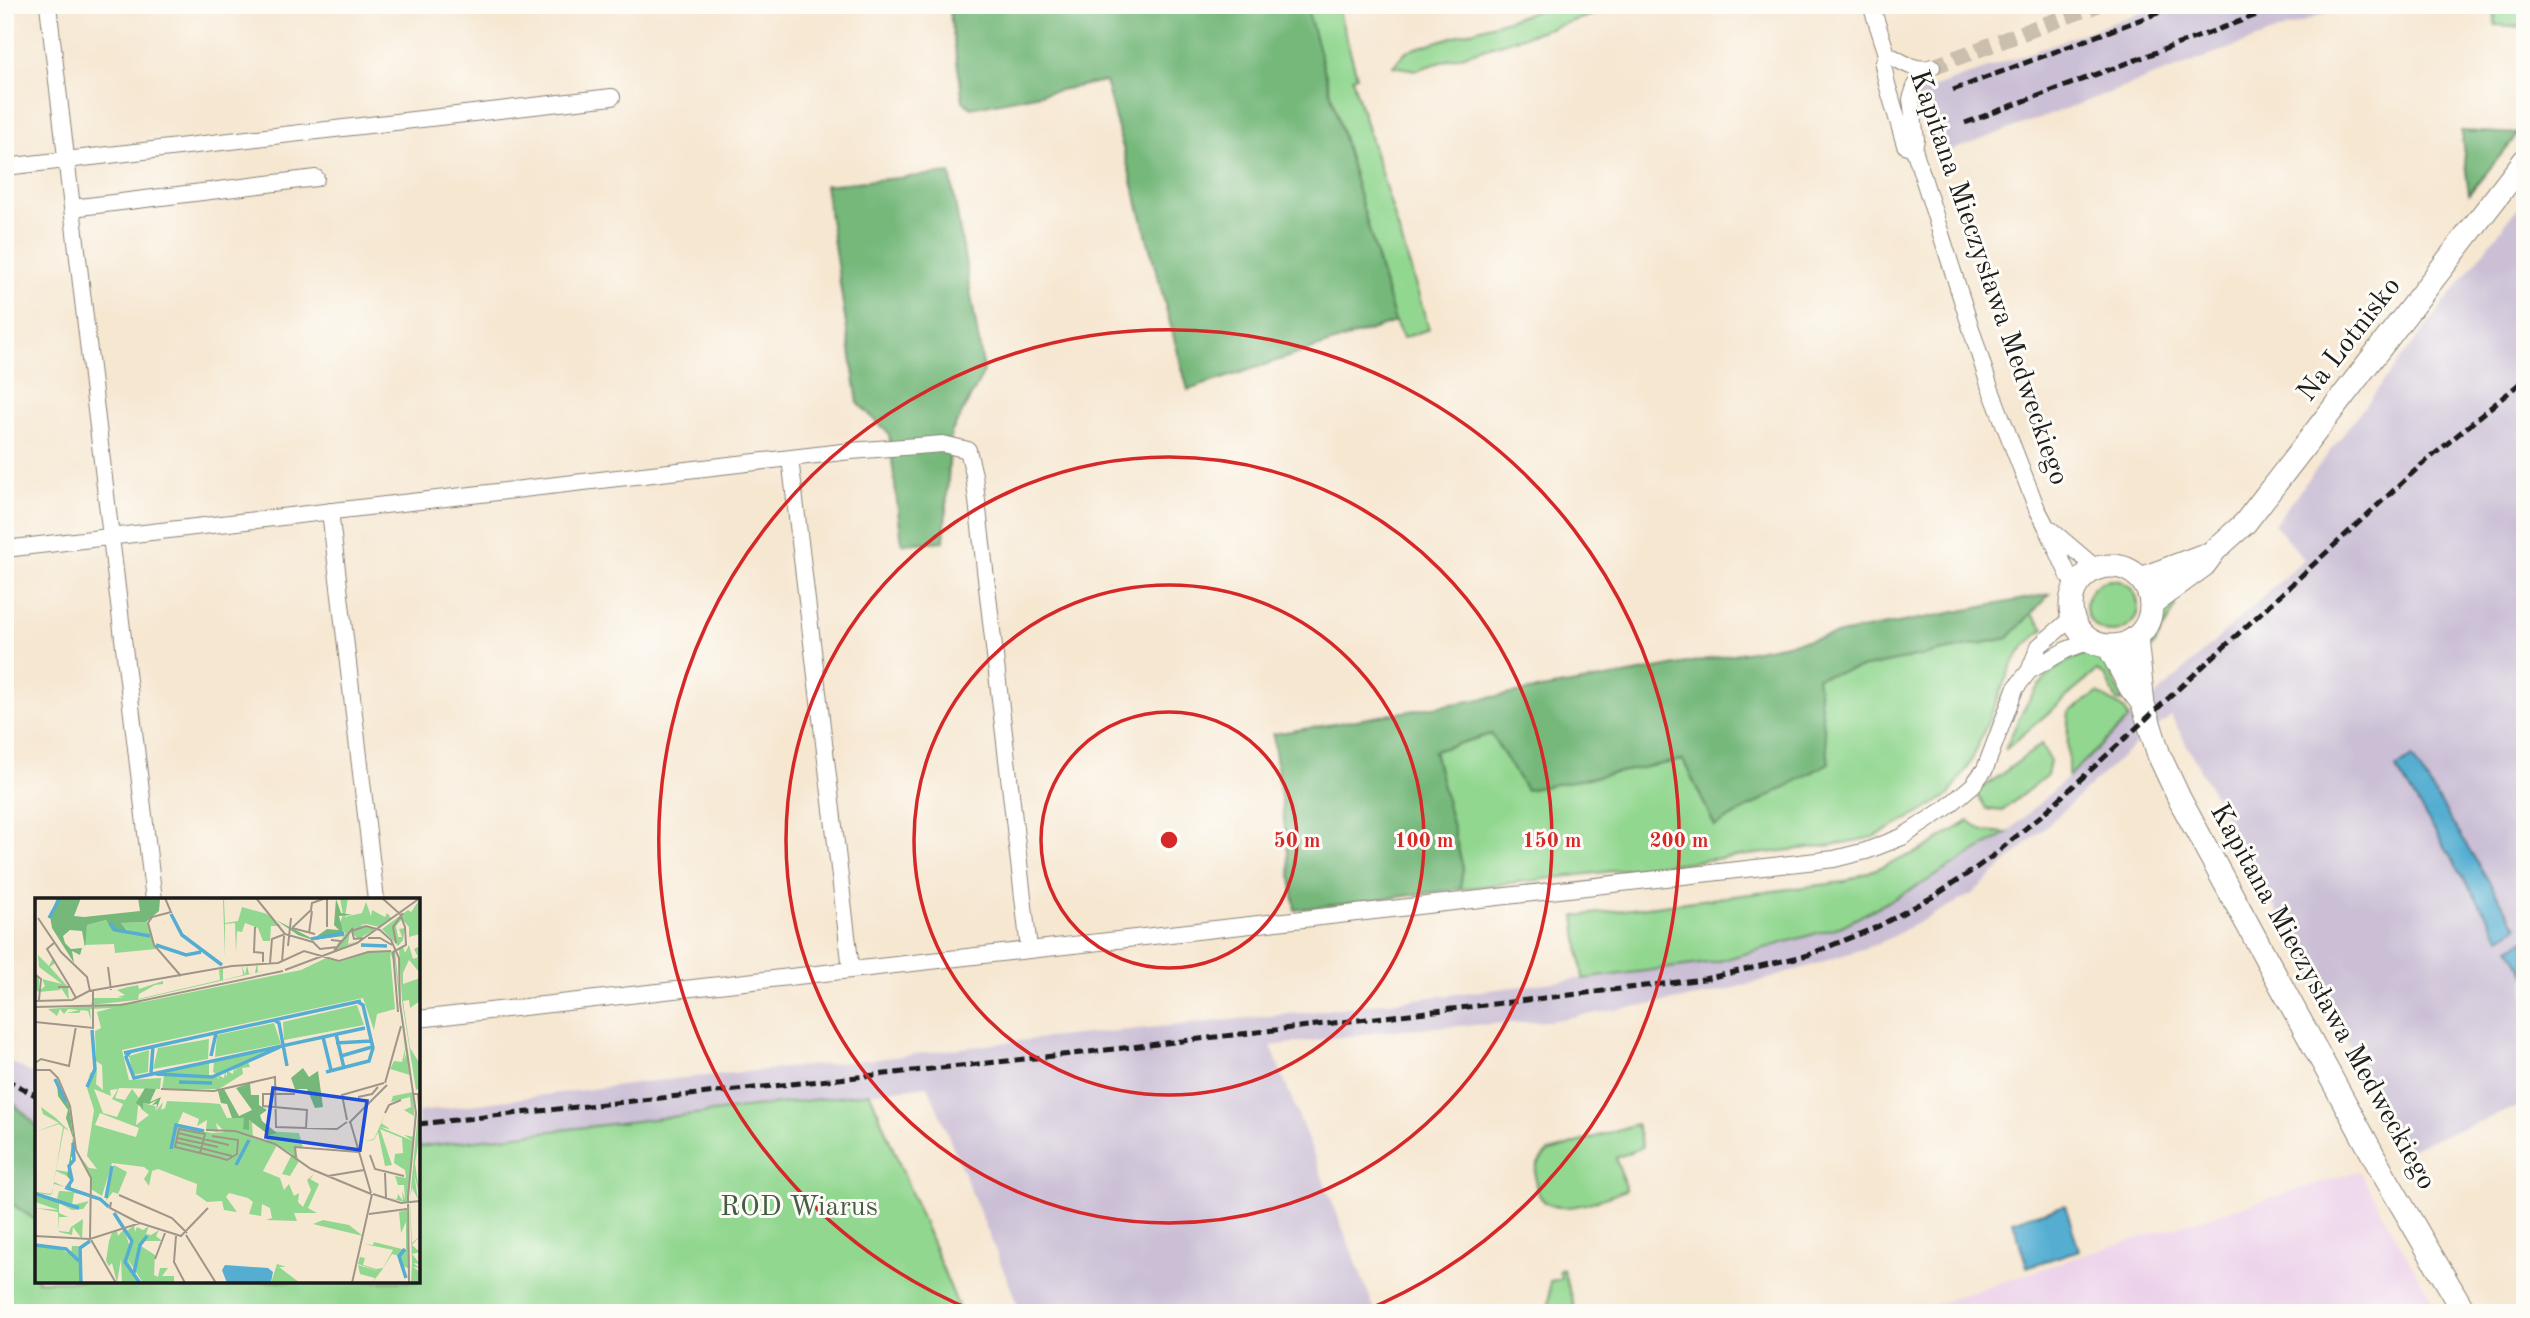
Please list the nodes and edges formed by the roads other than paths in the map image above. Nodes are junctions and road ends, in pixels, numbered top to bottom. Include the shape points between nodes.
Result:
1 (48, 5) edge
2 (1871, 5) edge
3 (1887, 54) junction
4 (612, 97) dead end
5 (1914, 149) junction
6 (2525, 160) edge
7 (66, 161) junction
8 (5, 167) edge
9 (316, 178) dead end
10 (72, 208) junction
11 (790, 458) junction
12 (330, 511) junction
13 (2048, 528) junction
14 (111, 537) junction
15 (5, 549) edge
16 (2214, 550) junction
17 (2097, 569) junction
18 (2141, 579) junction
19 (2075, 588) junction
20 (2152, 603) junction
21 (2073, 617) junction
22 (2136, 638) junction
23 (2100, 644) junction
24 (2029, 671) junction
25 (2143, 704) junction
26 (154, 898) edge
27 (376, 898) edge
28 (1029, 948) junction
29 (851, 968) junction
30 (420, 1019) edge
31 (2465, 1313) edge

1 - 7 street
2 - 3 street, Kapitana Mieczysława Medweckiego
3 - 5 street, Kapitana Mieczysława Medweckiego via 1883,65 1887,84 1905,145
3 - 5 street via 1913,67 1929,68 1911,99
4 - 7 street
5 - 13 street, Kapitana Mieczysława Medweckiego via 1989,385
6 - 16 main road, Na Lotnisko via 2285,474 2245,523
7 - 8 street
7 - 10 street
9 - 10 street
10 - 14 street
11 - 12 street
11 - 28 street via 943,444 968,450
11 - 29 street
12 - 14 street
12 - 27 street
13 - 17 street, Kapitana Mieczysława Medweckiego
13 - 19 street, Kapitana Mieczysława Medweckiego
14 - 15 street
14 - 26 street
16 - 18 main road, Na Lotnisko
16 - 20 main road, Na Lotnisko via 2204,565
17 - 18 main road via 2120,567
17 - 19 main road
18 - 20 main road
19 - 21 main road
20 - 22 main road via 2151,616
21 - 23 main road via 2077,629
21 - 24 street via 2039,646
22 - 23 main road via 2119,646
22 - 25 main road, Kapitana Mieczysława Medweckiego
23 - 24 street via 2066,650
23 - 25 main road, Kapitana Mieczysława Medweckiego
24 - 28 street via 2015,689 1985,769 1973,785 1902,837 1866,851 1834,859
25 - 31 main road, Kapitana Mieczysława Medweckiego via 2180,800 2384,1175
28 - 29 street
29 - 30 street

